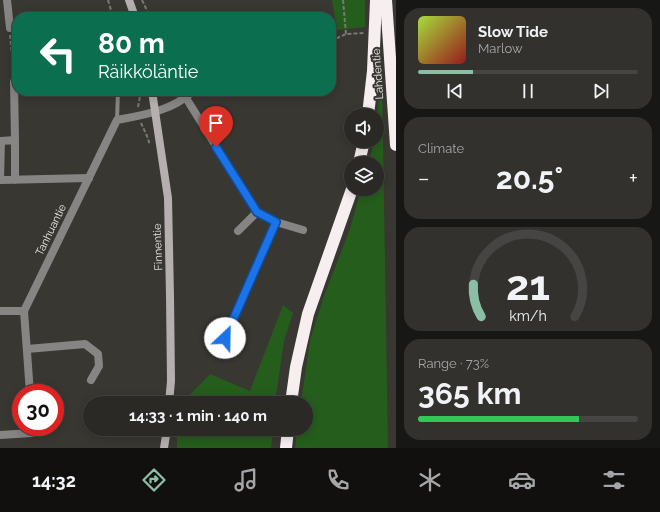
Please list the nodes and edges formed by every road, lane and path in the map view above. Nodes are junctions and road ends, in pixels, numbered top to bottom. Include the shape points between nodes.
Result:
1 (7, 0) edge
2 (108, 0) edge
3 (129, 0) edge
4 (142, 0) edge
5 (343, 0) edge
6 (376, 0) edge
7 (386, 0) edge
8 (112, 12) edge
9 (134, 12) edge
10 (148, 12) edge
11 (10, 28) joint
12 (366, 33) dead end
13 (346, 34) junction
14 (336, 39) edge
15 (12, 55) edge
16 (14, 96) edge
17 (118, 96) edge
18 (140, 96) edge
19 (153, 96) edge
20 (186, 98) joint
21 (369, 108) edge
22 (155, 112) junction
23 (139, 116) junction
24 (117, 120) junction
25 (15, 140) junction
26 (396, 145) edge
27 (151, 147) dead end
28 (89, 178) junction
29 (15, 180) junction
30 (350, 196) edge
31 (257, 212) junction
32 (276, 222) junction
33 (303, 230) dead end
34 (238, 231) dead end
35 (0, 311) edge
36 (24, 311) junction
37 (225, 338) dead end
38 (27, 349) junction
39 (91, 380) dead end
40 (29, 384) edge
41 (170, 396) edge
42 (292, 396) edge
43 (12, 434) edge
44 (0, 435) edge
45 (166, 436) edge
46 (167, 436) edge
47 (287, 436) edge
48 (164, 448) edge
49 (169, 448) edge
50 (286, 448) edge

1 - 11 street
2 - 8 path
3 - 9 street
4 - 10 path
5 - 13 path
6 - 21 highway via 374,64
7 - 26 highway, Lahdentie
11 - 15 path
12 - 13 path
13 - 14 path
16 - 25 street
17 - 24 lane
18 - 23 path
19 - 22 street, Finnentie
20 - 22 street
20 - 31 street
22 - 23 street
22 - 41 street, Finnentie via 168,198
23 - 24 street
23 - 27 path
24 - 28 street, Tanhuantie
25 - 29 street
25 - 29 street via 1,141 0,180
28 - 29 street
28 - 36 street, Tanhuantie
30 - 42 highway via 308,314 301,339
31 - 32 street
31 - 34 street
32 - 33 street
32 - 37 street
35 - 36 street
36 - 38 street
38 - 39 street via 85,344 98,354 99,366
38 - 40 street
43 - 44 street
45 - 48 street
46 - 49 street
47 - 50 highway

